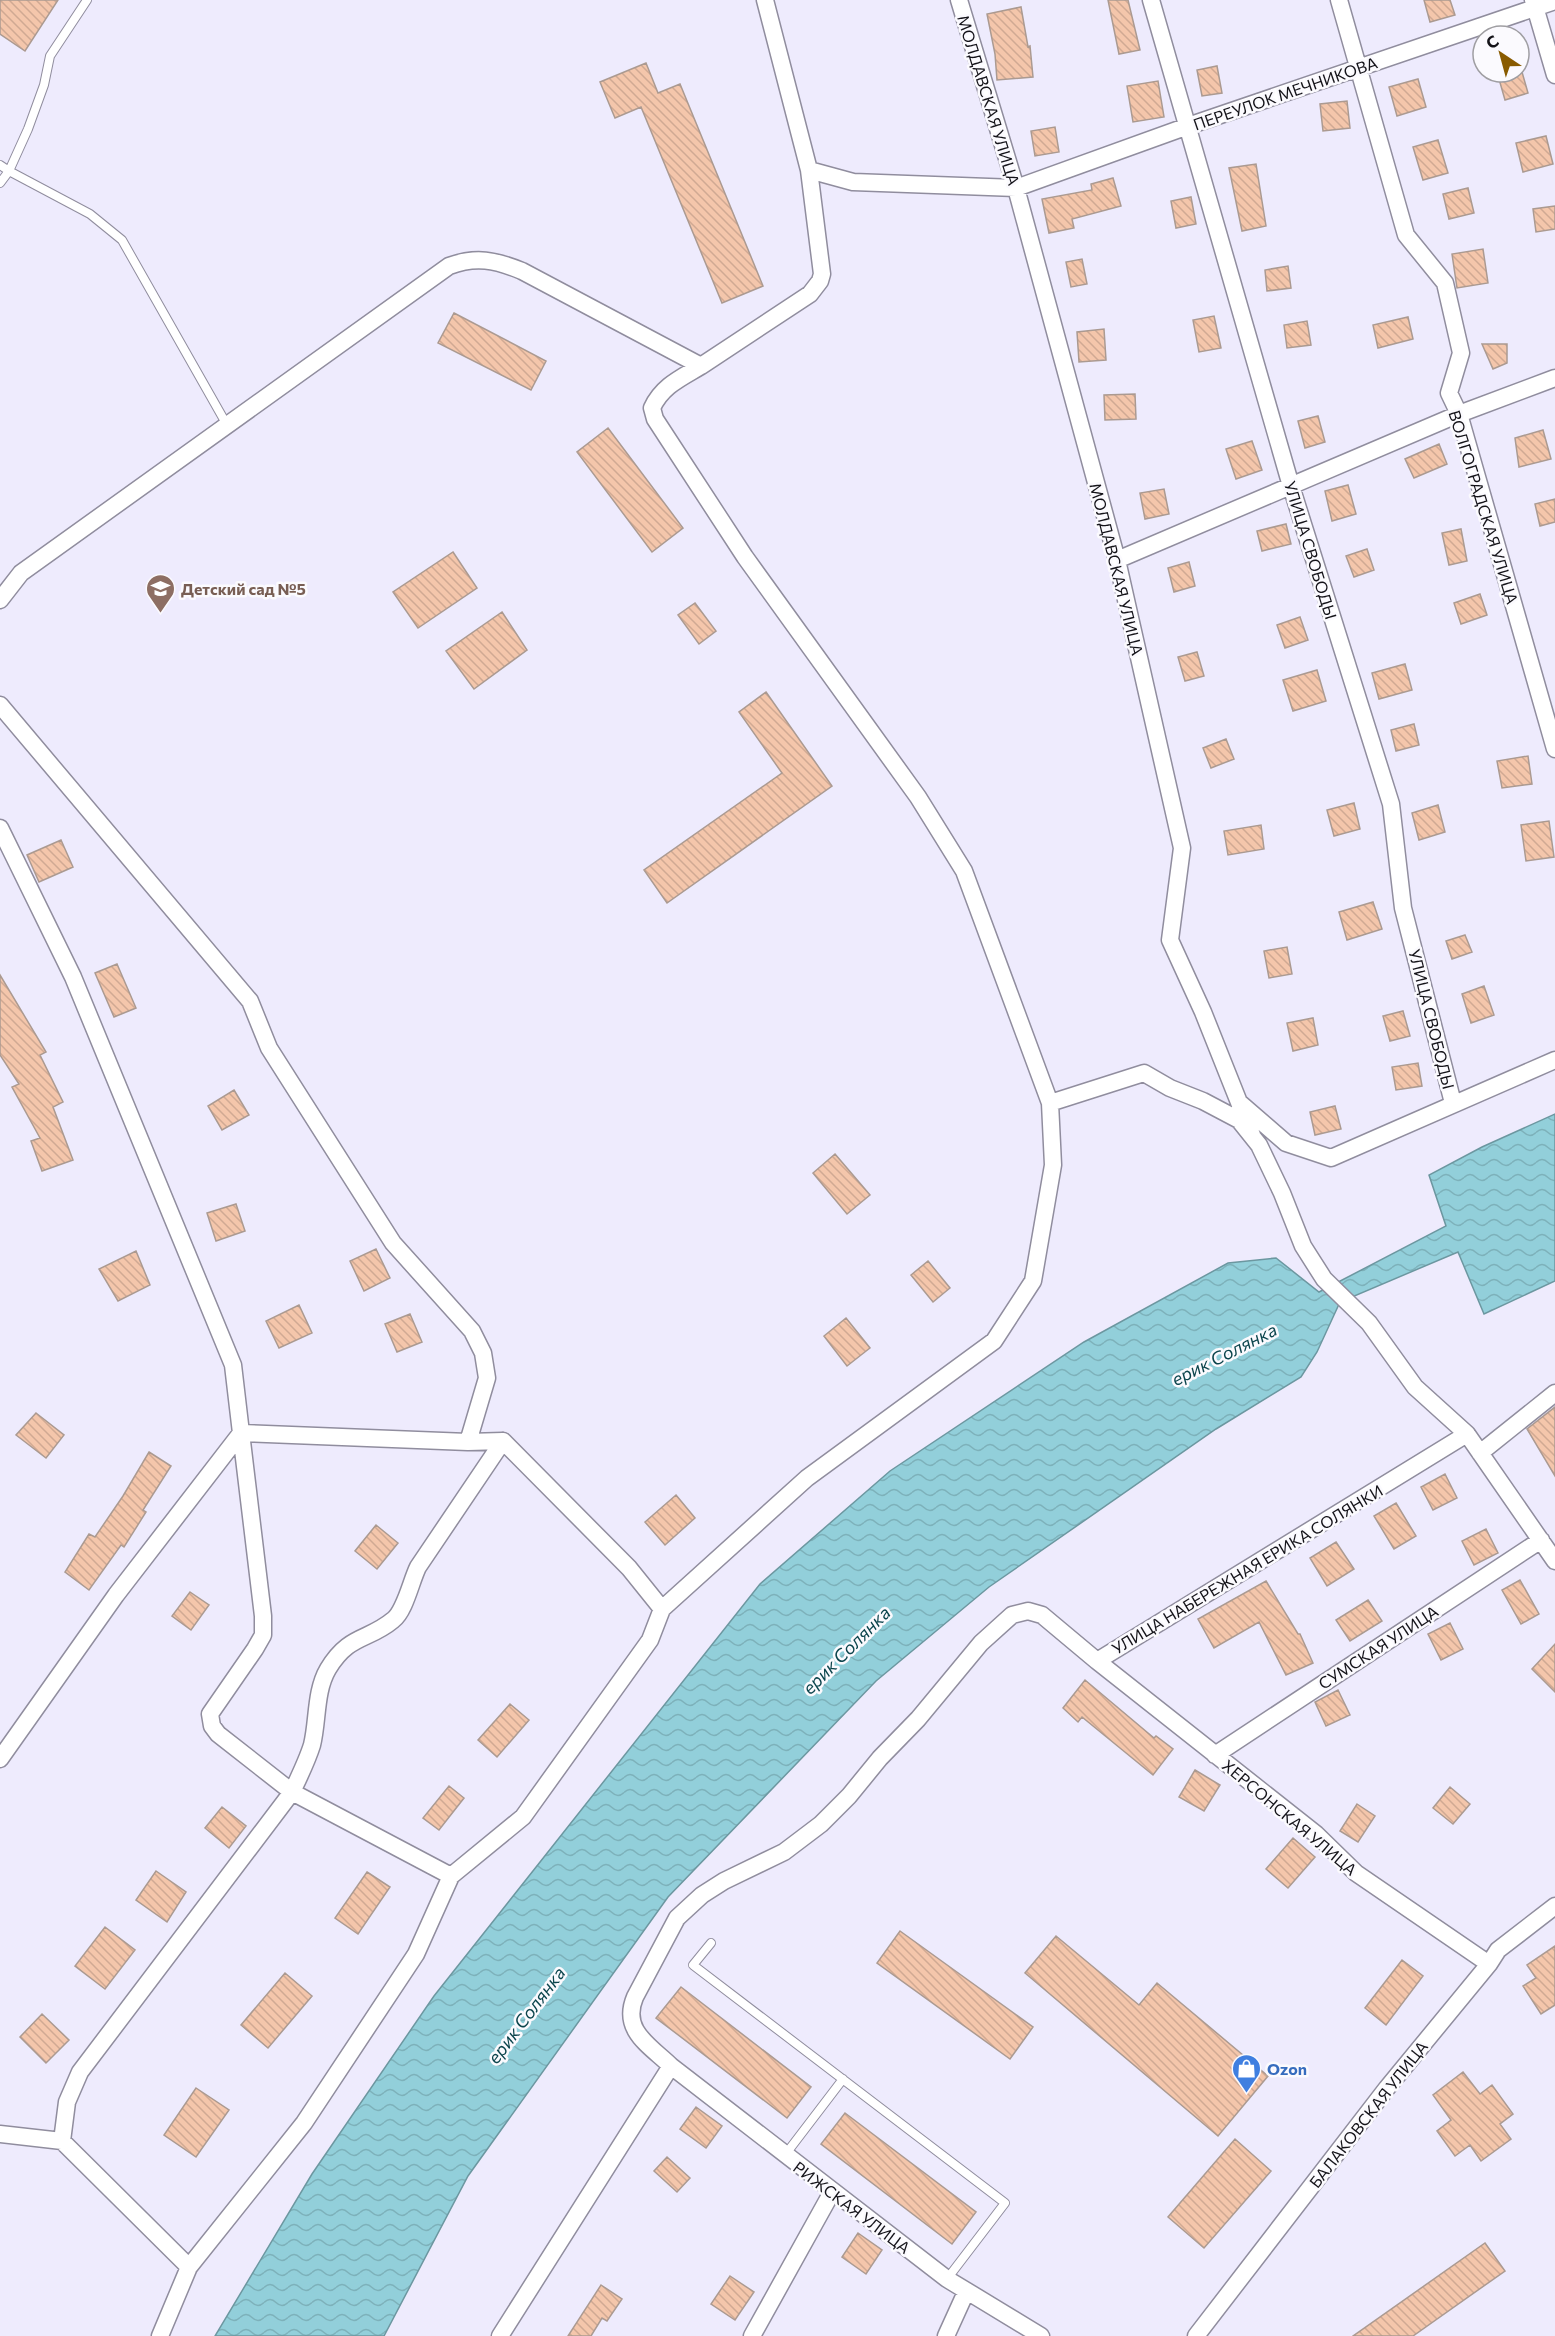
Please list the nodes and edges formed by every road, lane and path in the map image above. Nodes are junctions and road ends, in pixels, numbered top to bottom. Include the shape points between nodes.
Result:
1 (87, 0) edge
2 (765, 0) edge
3 (959, 0) edge
4 (1151, 0) edge
5 (1339, 0) edge
6 (1555, 0) edge
7 (1534, 4) edge
8 (1359, 68) junction
9 (1555, 75) edge
10 (1188, 126) junction
11 (0, 165) edge
12 (809, 170) junction
13 (9, 171) junction
14 (0, 183) edge
15 (1016, 188) junction
16 (702, 366) junction
17 (1555, 378) edge
18 (1458, 414) junction
19 (227, 425) junction
20 (1291, 486) junction
21 (1117, 560) junction
22 (0, 600) edge
23 (0, 705) edge
24 (1555, 749) edge
25 (0, 828) edge
26 (1555, 1059) edge
27 (1238, 1101) junction
28 (1050, 1103) junction
29 (1453, 1103) junction
30 (1252, 1135) junction
31 (1555, 1393) edge
32 (241, 1433) junction
33 (1467, 1434) junction
34 (503, 1441) junction
35 (468, 1442) junction
36 (1480, 1453) junction
37 (1541, 1540) junction
38 (1555, 1561) edge
39 (662, 1609) junction
40 (1097, 1661) junction
41 (1215, 1755) junction
42 (0, 1759) edge
43 (292, 1792) junction
44 (451, 1875) junction
45 (1555, 1906) edge
46 (711, 1943) dead end
47 (1489, 1964) junction
48 (670, 2066) junction
49 (843, 2079) junction
50 (0, 2134) edge
51 (62, 2141) junction
52 (784, 2155) junction
53 (832, 2192) junction
54 (189, 2267) junction
55 (947, 2279) junction
56 (966, 2292) junction
57 (160, 2336) edge
58 (501, 2336) edge
59 (752, 2336) edge
60 (946, 2336) edge
61 (1041, 2336) edge
62 (1196, 2336) edge

1 - 13 lane via 50,56 44,86
2 - 12 street
3 - 15 street, МОЛДАВСКАЯ УЛИЦА
4 - 10 street, УЛИЦА СВОБОДЫ
5 - 8 street, ВОЛГОГРАДСКАЯ УЛИЦА
6 - 7 street, ПЕРЕУЛОК МЕЧНИКОВА
7 - 8 street, ПЕРЕУЛОК МЕЧНИКОВА
7 - 9 street
8 - 10 street, ПЕРЕУЛОК МЕЧНИКОВА
8 - 18 street, ВОЛГОГРАДСКАЯ УЛИЦА via 1406,235 1445,283 1461,353 1449,393
10 - 15 street, ПЕРЕУЛОК МЕЧНИКОВА
10 - 20 street, УЛИЦА СВОБОДЫ
11 - 13 lane
12 - 15 street via 853,182
12 - 16 street via 820,281 810,294
13 - 14 lane
13 - 19 lane via 90,214 122,240
15 - 21 street, МОЛДАВСКАЯ УЛИЦА
16 - 19 street via 522,271 487,260 467,260 449,266
16 - 28 street via 665,387 652,408 655,419 745,557 918,797 964,871
17 - 18 street
18 - 20 street
18 - 24 street, ВОЛГОГРАДСКАЯ УЛИЦА
19 - 22 street via 21,573
20 - 21 street
20 - 29 street, УЛИЦА СВОБОДЫ via 1391,804 1403,908
21 - 27 street, МОЛДАВСКАЯ УЛИЦА via 1182,848 1170,940
23 - 35 street via 250,1001 269,1048 393,1243 472,1331 483,1353 487,1378
25 - 32 street via 73,977 233,1365
26 - 29 street
27 - 29 street via 1286,1143 1331,1158
27 - 30 street, МОЛДАВСКАЯ УЛИЦА
28 - 30 street via 1144,1073 1239,1120
28 - 39 street via 1053,1165 1033,1281 993,1341 807,1478
30 - 33 street via 1282,1193 1303,1246 1324,1280 1369,1323 1415,1387
31 - 36 street
32 - 35 street
32 - 42 street via 116,1595
32 - 43 street via 263,1635 210,1714 210,1720 218,1734
33 - 36 street
33 - 40 street, УЛИЦА НАБЕРЕЖНАЯ ЕРИКА СОЛЯНКИ
34 - 35 street
34 - 39 street via 630,1568
34 - 43 street via 418,1567 394,1620 353,1641 326,1671 312,1745
36 - 37 street
37 - 38 street
37 - 41 street, СУМСКАЯ УЛИЦА
39 - 44 street via 650,1640 523,1817
40 - 41 street, ХЕРСОНСКАЯ УЛИЦА
40 - 48 street, УЛИЦА НАБЕРЕЖНАЯ ЕРИКА СОЛЯНКИ via 1042,1615 1028,1611 1012,1615 981,1643 918,1719 820,1824 784,1852 702,1895 677,1918 630,2009 634,2029
41 - 47 street, ХЕРСОНСКАЯ УЛИЦА via 1316,1834 1356,1873
43 - 44 street
43 - 51 street via 80,2072 67,2102
44 - 54 street via 416,1954 304,2123
45 - 47 street, БАЛАКОВСКАЯ УЛИЦА via 1498,1950
46 - 49 lane via 693,1965
47 - 62 street, БАЛАКОВСКАЯ УЛИЦА via 1387,2088
48 - 52 street, РИЖСКАЯ УЛИЦА
48 - 58 street
49 - 52 lane
49 - 55 lane via 1005,2203
50 - 51 street
51 - 54 street
52 - 53 street, РИЖСКАЯ УЛИЦА
53 - 55 street, РИЖСКАЯ УЛИЦА
53 - 59 street
54 - 57 street
55 - 56 street, РИЖСКАЯ УЛИЦА
56 - 60 street
56 - 61 street, РИЖСКАЯ УЛИЦА

